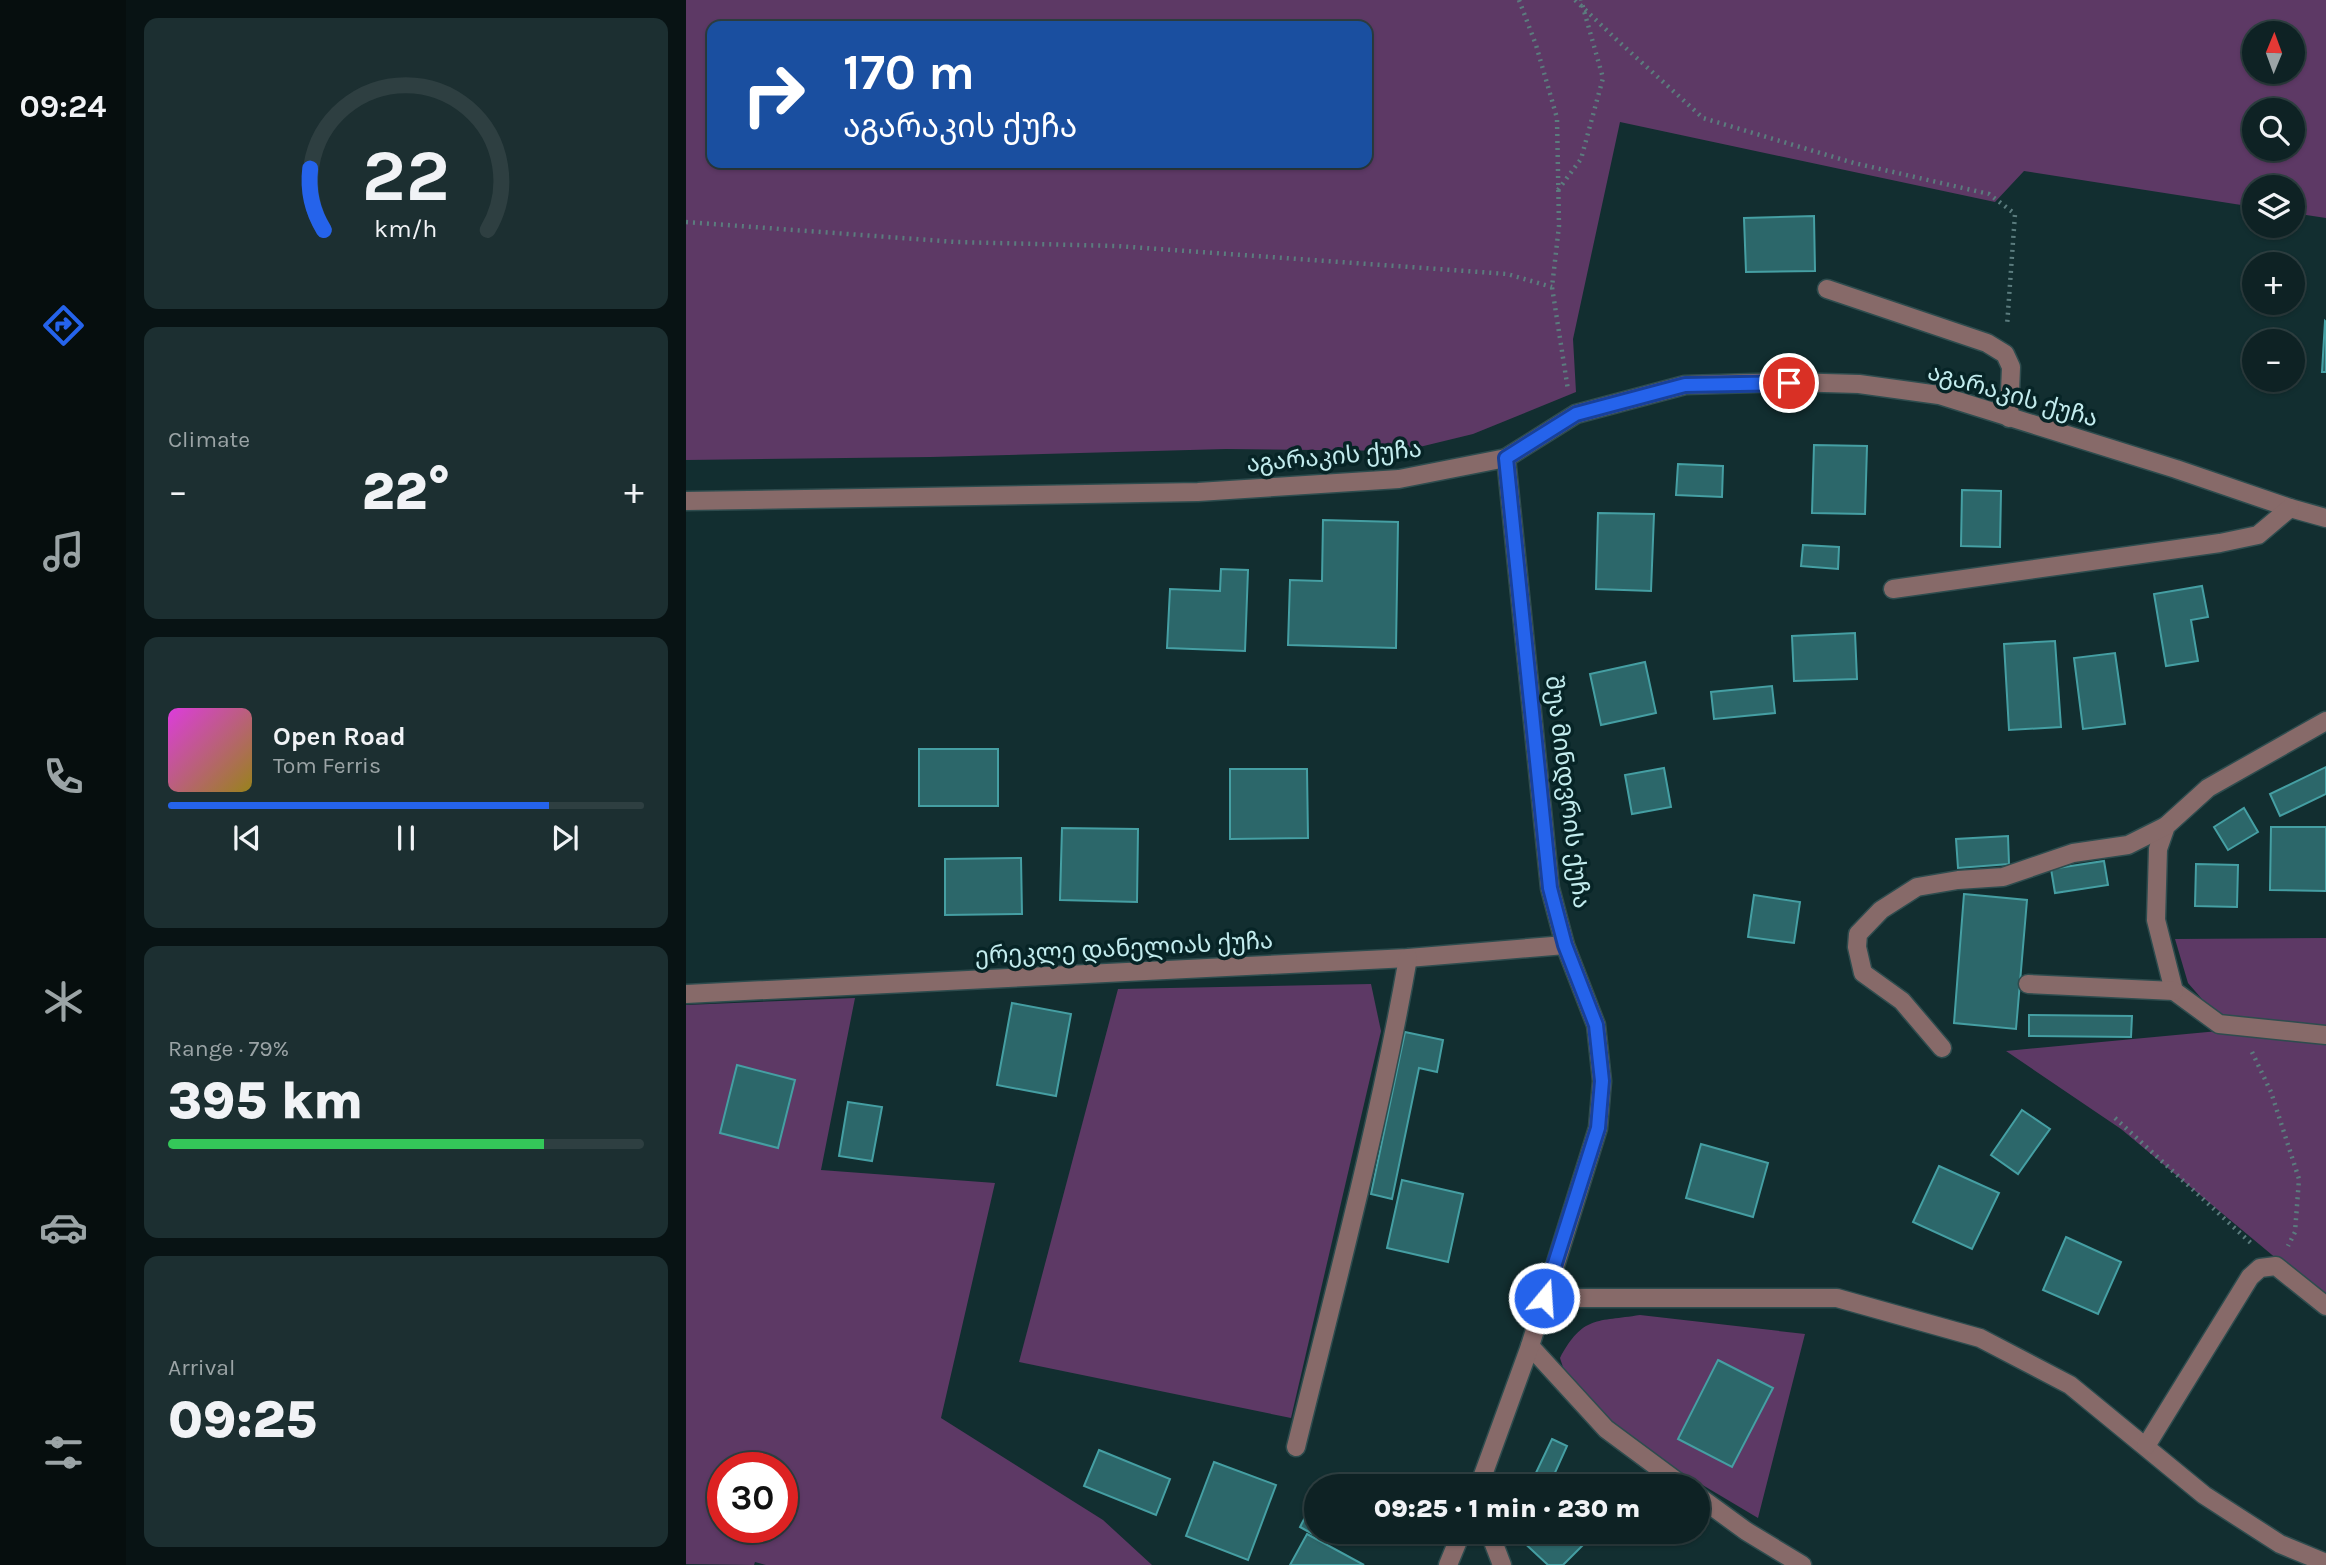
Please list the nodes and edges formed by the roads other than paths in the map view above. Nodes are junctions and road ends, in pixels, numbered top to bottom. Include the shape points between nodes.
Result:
1 (1827, 289) dead end
2 (2009, 418) junction
3 (1506, 458) junction
4 (686, 501) edge
5 (2290, 508) junction
6 (2326, 518) edge
7 (1893, 589) dead end
8 (2326, 721) edge
9 (2165, 826) junction
10 (1565, 945) junction
11 (1408, 958) junction
12 (2028, 984) dead end
13 (2175, 991) junction
14 (686, 994) edge
15 (2326, 1035) edge
16 (1942, 1048) dead end
17 (1544, 1298) junction
18 (2326, 1306) edge
19 (1530, 1346) junction
20 (2146, 1446) junction
21 (1296, 1447) dead end
22 (1483, 1474) edge
23 (1667, 1474) edge
24 (1710, 1505) edge
25 (1457, 1544) edge
26 (1494, 1544) edge
27 (2326, 1563) edge
28 (1448, 1565) edge
29 (1502, 1565) edge
30 (1802, 1565) edge

1 - 2 street via 1987,343 2005,354 2011,367
2 - 3 street, აგარაკის ქუჩა via 1939,395 1859,384 1685,385 1576,414
2 - 5 street, აგარაკის ქუჩა
3 - 4 street, აგარაკის ქუჩა via 1399,479 1212,491
3 - 10 street, შუა მინდვრის ქუჩა via 1550,888
5 - 6 street, აგარაკის ქუჩა
5 - 7 street via 2258,536
8 - 9 street via 2208,788
9 - 13 street via 2158,849 2156,920
9 - 16 street via 2129,845 2073,853 2003,877 1917,887 1881,910 1858,934 1863,972 1902,1001
10 - 11 street, ერეკლე დანელიას ქუჩა
10 - 17 street, შუა მინდვრის ქუჩა via 1596,1025 1602,1081 1598,1128
11 - 14 street, ერეკლე დანელიას ქუჩა
11 - 21 street via 1395,1031
12 - 13 street
13 - 15 street via 2220,1024
17 - 19 street, შუა მინდვრის ქუჩა
17 - 20 street via 1837,1298 1980,1338 2070,1385
18 - 20 street via 2276,1266 2260,1268 2250,1277
19 - 22 street, შუა მინდვრის ქუჩა
19 - 23 street via 1606,1429
20 - 27 street via 2204,1495 2280,1544
24 - 30 street
25 - 28 street
26 - 29 street

